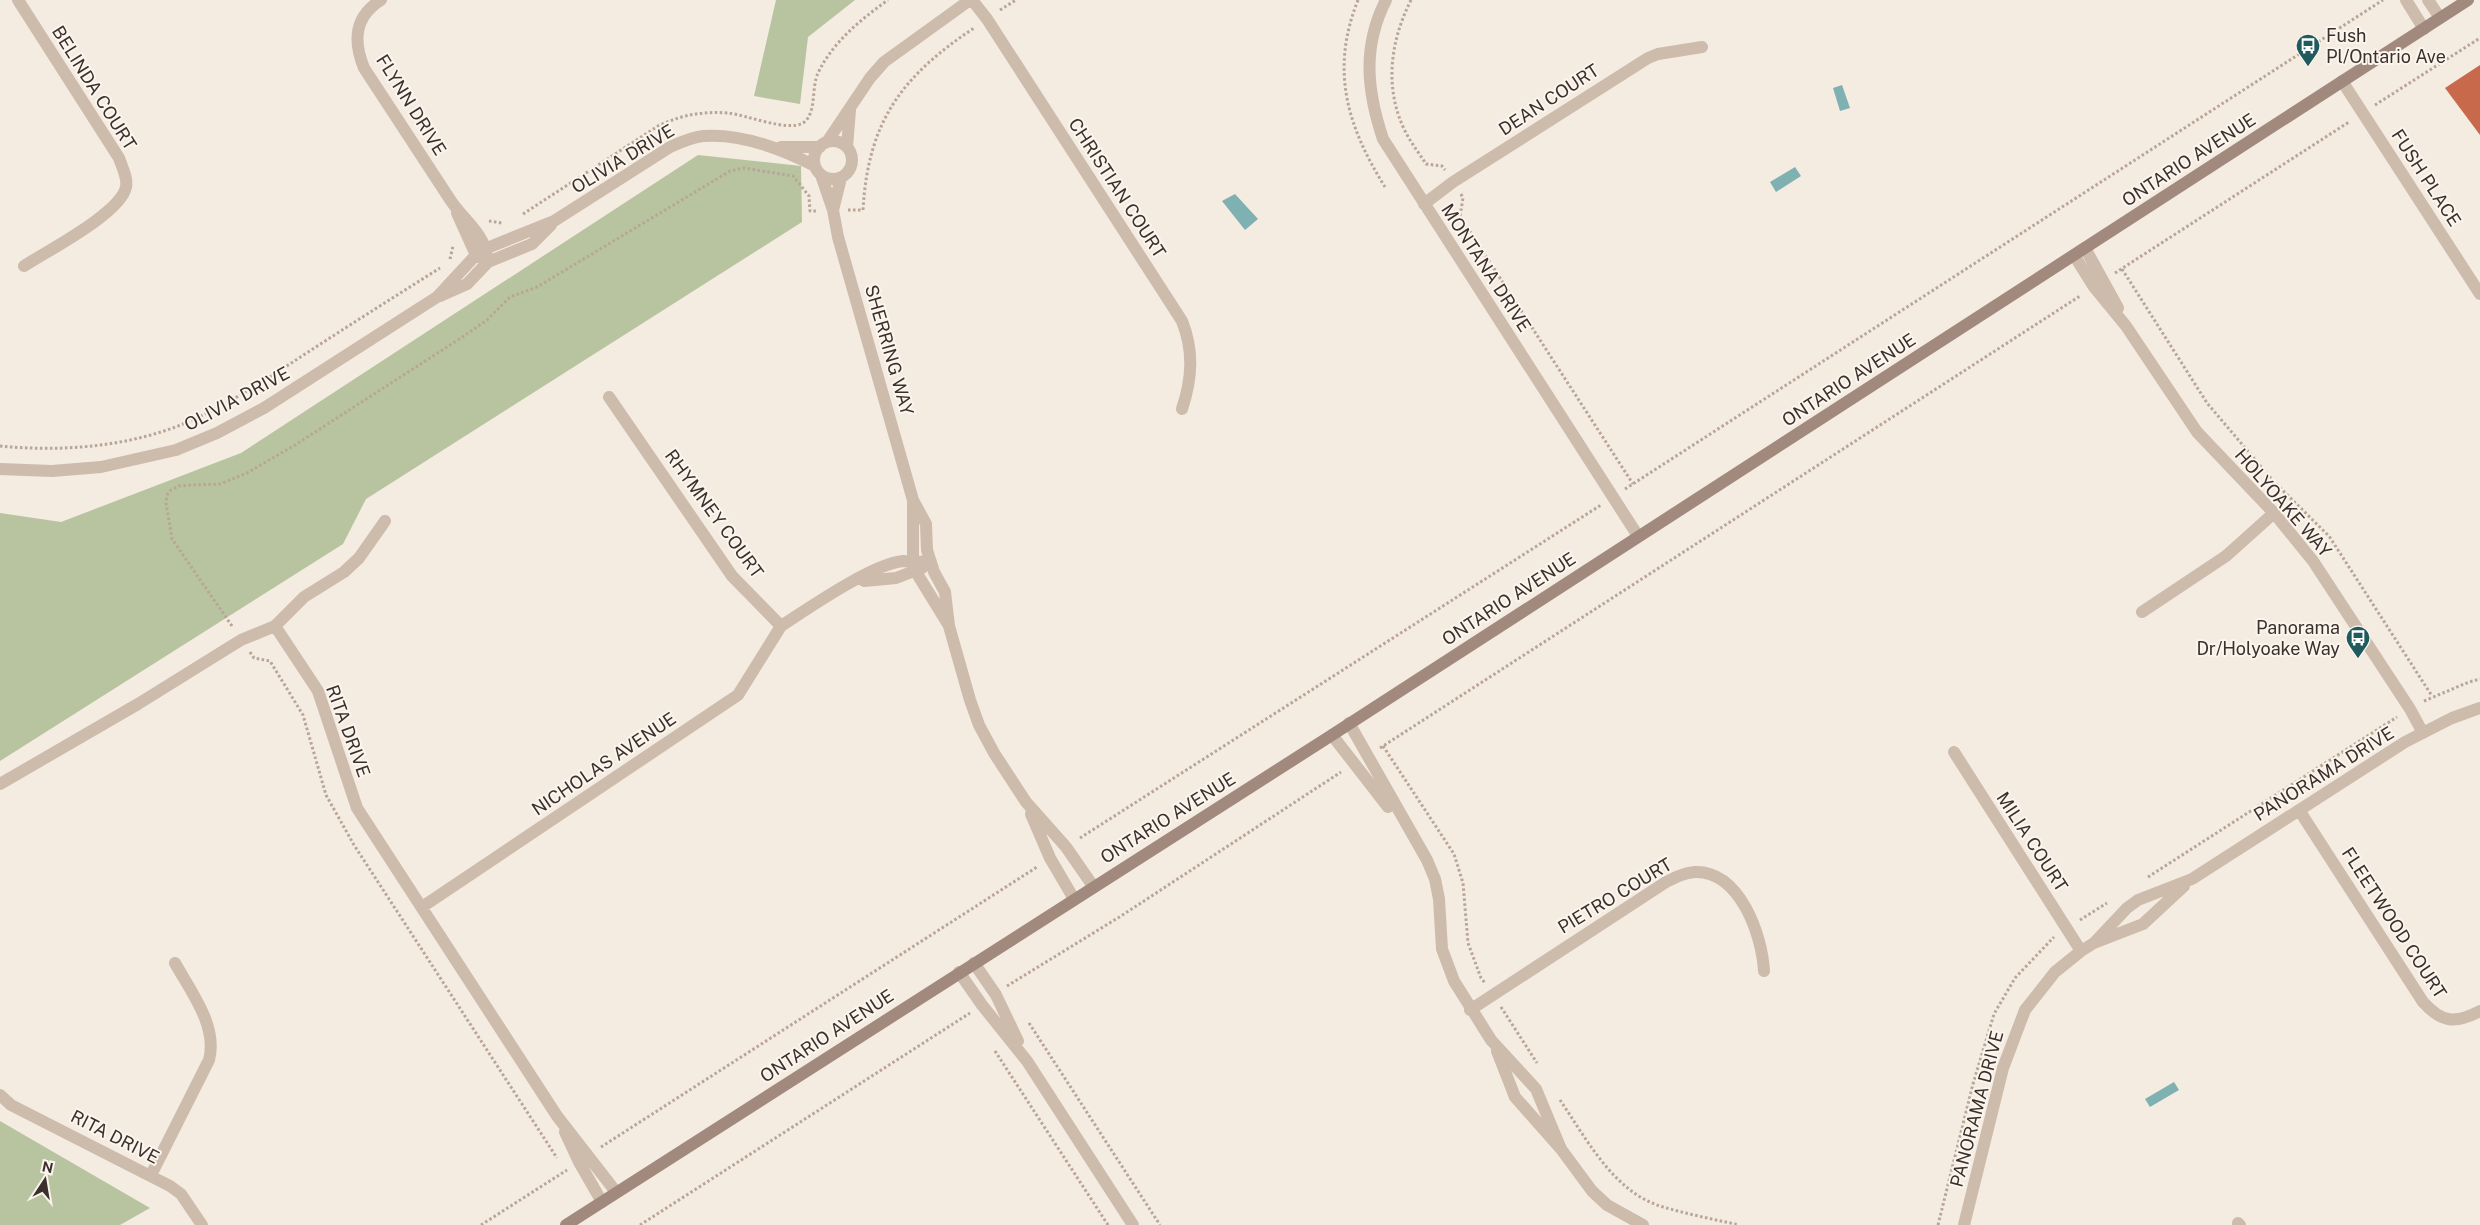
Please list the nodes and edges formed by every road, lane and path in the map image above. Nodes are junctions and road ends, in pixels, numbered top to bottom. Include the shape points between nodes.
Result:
1 (18, 0) edge
2 (381, 0) edge
3 (888, 0) edge
4 (971, 0) edge
5 (1016, 0) edge
6 (1386, 0) edge
7 (1411, 0) edge
8 (2383, 0) edge
9 (2406, 0) edge
10 (2428, 0) edge
11 (2468, 0) edge
12 (2440, 18) junction
13 (987, 19) junction
14 (2424, 29) junction
15 (2480, 38) edge
16 (1702, 47) dead end
17 (2342, 81) junction
18 (850, 110) junction
19 (2362, 113) junction
20 (823, 144) junction
21 (771, 147) junction
22 (847, 147) junction
23 (818, 170) junction
24 (841, 178) junction
25 (1454, 182) junction
26 (1424, 204) junction
27 (833, 210) junction
28 (863, 210) dead end
29 (515, 219) dead end
30 (554, 221) junction
31 (507, 224) dead end
32 (471, 233) junction
33 (481, 251) junction
34 (2079, 252) junction
35 (449, 262) dead end
36 (488, 262) junction
37 (24, 266) dead end
38 (441, 267) dead end
39 (2122, 269) junction
40 (2099, 284) junction
41 (2480, 294) edge
42 (438, 297) junction
43 (609, 397) dead end
44 (1182, 409) dead end
45 (0, 446) edge
46 (0, 469) edge
47 (1633, 484) junction
48 (1613, 497) junction
49 (913, 500) junction
50 (2274, 513) junction
51 (385, 520) dead end
52 (1638, 536) junction
53 (931, 562) junction
54 (914, 567) junction
55 (2142, 612) dead end
56 (226, 617) dead end
57 (275, 626) junction
58 (780, 626) junction
59 (949, 626) junction
60 (2480, 679) edge
61 (2432, 696) junction
62 (2480, 708) edge
63 (2410, 709) junction
64 (1349, 723) junction
65 (2423, 733) junction
66 (1332, 735) junction
67 (1954, 752) dead end
68 (1368, 756) junction
69 (1354, 764) junction
70 (0, 784) edge
71 (1026, 802) junction
72 (2299, 810) junction
73 (1411, 837) junction
74 (1066, 847) junction
75 (1050, 858) junction
76 (2192, 879) junction
77 (2142, 881) dead end
78 (1094, 886) junction
79 (1074, 898) junction
80 (2109, 902) dead end
81 (422, 907) junction
82 (2067, 928) junction
83 (2094, 943) junction
84 (2081, 951) junction
85 (175, 963) dead end
86 (974, 963) junction
87 (1764, 971) dead end
88 (959, 972) junction
89 (1006, 987) junction
90 (1011, 995) dead end
91 (996, 996) junction
92 (1499, 1003) dead end
93 (982, 1005) junction
94 (1470, 1010) junction
95 (2480, 1011) edge
96 (971, 1012) junction
97 (1027, 1020) dead end
98 (976, 1021) dead end
99 (1492, 1040) junction
100 (992, 1045) dead end
101 (1027, 1061) junction
102 (1538, 1065) dead end
103 (0, 1095) edge
104 (1558, 1096) dead end
105 (557, 1116) junction
106 (1561, 1149) junction
107 (590, 1155) junction
108 (578, 1162) junction
109 (151, 1175) junction
110 (616, 1192) junction
111 (602, 1202) junction
112 (202, 1225) edge
113 (481, 1225) edge
114 (566, 1225) edge
115 (640, 1225) edge
116 (1108, 1225) edge
117 (1133, 1225) edge
118 (1160, 1225) edge
119 (1642, 1225) edge
120 (1738, 1225) edge
121 (1964, 1225) edge

1 - 37 street, BELINDA COURT via 119,158 126,186 123,197 108,212
2 - 32 street, FLYNN DRIVE via 360,22 356,40 358,53 364,68
3 - 29 path via 850,30 822,64 812,89 809,116 804,122 778,124 712,112 673,119
4 - 13 street, CHRISTIAN COURT
4 - 18 street via 884,62
5 - 13 path
6 - 26 street, MONTANA DRIVE via 1370,49 1370,93 1383,139
7 - 25 path via 1395,37 1393,95 1414,147 1426,164 1442,166
8 - 47 path
9 - 14 street
10 - 12 street
11 - 12 street, ONTARIO AVENUE
12 - 14 street, ONTARIO AVENUE
13 - 28 path via 925,64 894,102 872,152
13 - 44 street, CHRISTIAN COURT via 1182,321 1191,358
14 - 17 street, ONTARIO AVENUE
15 - 19 path
16 - 25 street, DEAN COURT via 1648,58
17 - 19 street, FUSH PLACE
17 - 34 street, ONTARIO AVENUE
18 - 20 street
18 - 22 street
19 - 39 path
19 - 41 street, FUSH PLACE
20 - 21 street, OLIVIA DRIVE
20 - 22 street via 838,142
20 - 23 street via 815,155
21 - 23 street, OLIVIA DRIVE
21 - 30 street, OLIVIA DRIVE via 720,136 687,140 670,147
22 - 24 street via 852,161 849,171
23 - 24 street via 830,179
23 - 27 street, SHERRING WAY
24 - 27 street, SHERRING WAY
25 - 26 street, DEAN COURT
25 - 47 path via 1463,198 1460,216
26 - 48 street, MONTANA DRIVE
27 - 49 street, SHERRING WAY via 838,238
27 - 56 path via 810,211 808,196 793,176 744,168 730,171 538,287 510,297 487,320 464,336 255,468 229,482 179,486 171,490 166,503 172,539
30 - 33 street, OLIVIA DRIVE
30 - 36 street, OLIVIA DRIVE via 532,244
31 - 32 path via 491,220
32 - 33 street, FLYNN DRIVE
32 - 35 path via 454,244
33 - 36 street, FLYNN DRIVE
33 - 42 street, OLIVIA DRIVE
34 - 40 street, HOLYOAKE WAY
34 - 52 street, ONTARIO AVENUE
36 - 42 street, OLIVIA DRIVE via 467,284
38 - 45 path via 246,392 182,424 142,436 80,447
39 - 40 path
39 - 61 path via 2207,404 2276,483 2329,536
40 - 50 street, HOLYOAKE WAY via 2197,432
40 - 68 path
42 - 46 street, OLIVIA DRIVE via 264,408 218,433 176,450 101,467 52,471
43 - 58 street, RHYMNEY COURT via 732,576
47 - 48 path
48 - 52 street, MONTANA DRIVE
48 - 74 path
49 - 53 street, SHERRING WAY via 926,524
49 - 54 street, SHERRING WAY
50 - 55 street via 2226,556
50 - 63 street, HOLYOAKE WAY via 2313,562
51 - 57 street via 359,558 344,572 304,597
52 - 64 street, ONTARIO AVENUE
53 - 54 street
53 - 59 street, SHERRING WAY via 945,592
54 - 58 street via 896,578 854,582
54 - 59 street, SHERRING WAY
57 - 70 street via 241,640
57 - 81 street, RITA DRIVE via 318,691 357,808
58 - 81 street, NICHOLAS AVENUE via 738,694
59 - 71 street, SHERRING WAY via 979,725
60 - 61 path
61 - 63 path
62 - 65 street, PANORAMA DRIVE
63 - 65 street, HOLYOAKE WAY
63 - 77 path
64 - 66 street, ONTARIO AVENUE
64 - 68 street
65 - 72 street, PANORAMA DRIVE
66 - 69 street
66 - 78 street, ONTARIO AVENUE
67 - 82 street, MILIA COURT
68 - 73 street
69 - 73 street
69 - 89 path via 1122,916
71 - 74 street, SHERRING WAY
71 - 75 street, SHERRING WAY
72 - 76 street, PANORAMA DRIVE
72 - 95 street, FLEETWOOD COURT via 2423,1002 2444,1019 2466,1018
73 - 94 street via 1435,879 1444,957
74 - 78 street, SHERRING WAY
75 - 79 street, SHERRING WAY
75 - 107 path
76 - 83 street, PANORAMA DRIVE via 2143,924
76 - 83 street, PANORAMA DRIVE via 2138,900
78 - 79 street, ONTARIO AVENUE
79 - 86 street, ONTARIO AVENUE
80 - 82 path
81 - 105 street, RITA DRIVE
82 - 84 street, MILIA COURT
83 - 84 street, PANORAMA DRIVE
84 - 121 street, PANORAMA DRIVE via 2054,972 2025,1010 2003,1068
85 - 109 street via 207,1023 212,1049
86 - 88 street, ONTARIO AVENUE
86 - 91 street
87 - 94 street, PIETRO COURT via 1759,940 1733,889 1709,874 1685,874 1666,882
88 - 93 street
88 - 110 street, ONTARIO AVENUE
89 - 90 path
89 - 91 path
91 - 101 street
92 - 102 path
93 - 96 path
93 - 101 street
94 - 99 street
96 - 98 path
96 - 115 path
97 - 118 path
99 - 106 street via 1536,1089
99 - 106 street via 1515,1098
100 - 116 path
101 - 117 street
103 - 109 street, RITA DRIVE via 11,1105
104 - 120 path via 1615,1176 1644,1198 1660,1206
105 - 107 street, RITA DRIVE
105 - 108 street, RITA DRIVE
106 - 119 street via 1592,1191 1608,1205
107 - 110 street, RITA DRIVE
108 - 111 street, RITA DRIVE
108 - 113 path
109 - 112 street, RITA DRIVE via 181,1194
110 - 111 street, ONTARIO AVENUE
111 - 114 street, ONTARIO AVENUE

